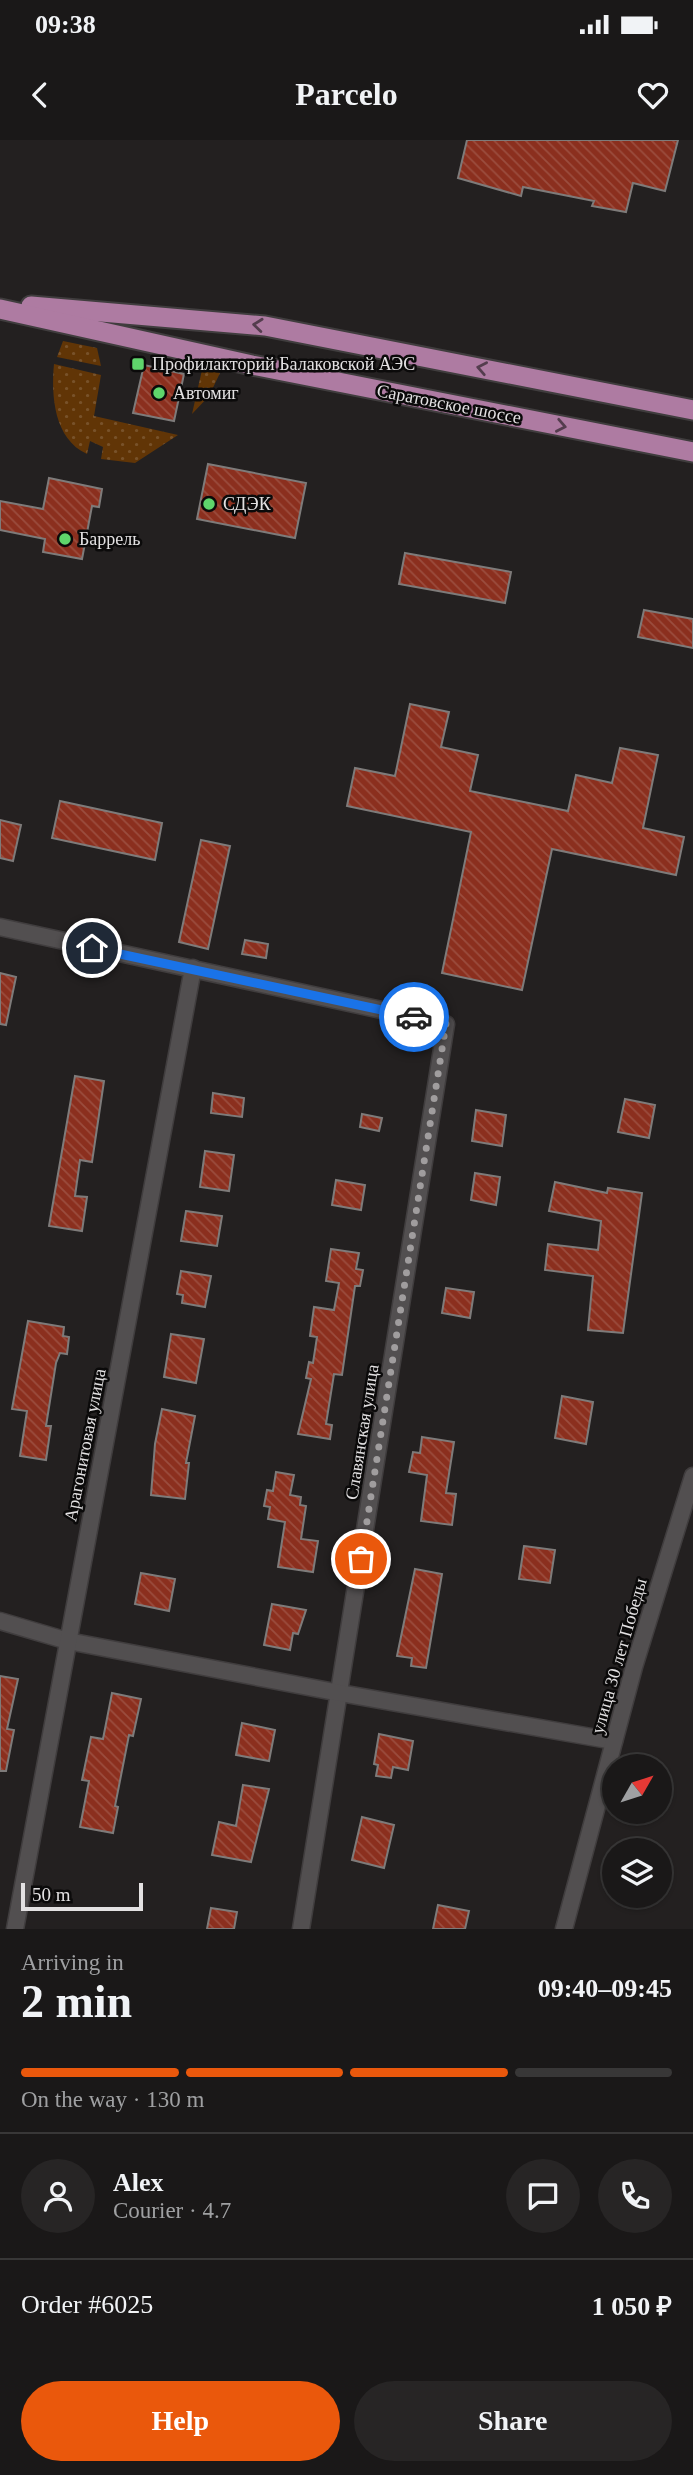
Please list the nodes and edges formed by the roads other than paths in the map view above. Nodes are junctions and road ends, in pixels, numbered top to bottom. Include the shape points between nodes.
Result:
1 (0, 303) edge
2 (0, 309) edge
3 (119, 313) junction
4 (110, 334) junction
5 (693, 410) edge
6 (693, 452) edge
7 (0, 927) edge
8 (193, 968) junction
9 (693, 1476) edge
10 (0, 1621) edge
11 (68, 1641) junction
12 (340, 1693) junction
13 (614, 1741) junction
14 (15, 1929) edge
15 (301, 1929) edge
16 (564, 1929) edge

1 - 3 main road
2 - 4 main road, Саратовское шоссе
3 - 4 main road
5 -> 3 main road via 265,326
4 -> 6 main road, Саратовское шоссе
7 - 8 street
8 - 11 street, Арагонитовая улица
8 - 12 street, Славянская улица via 446,1024
9 - 13 street, улица 30 лет Победы
10 - 11 street
11 - 12 street
11 - 14 street, Арагонитовая улица
12 - 13 street
12 - 15 street, Славянская улица
13 - 16 street, улица 30 лет Победы

